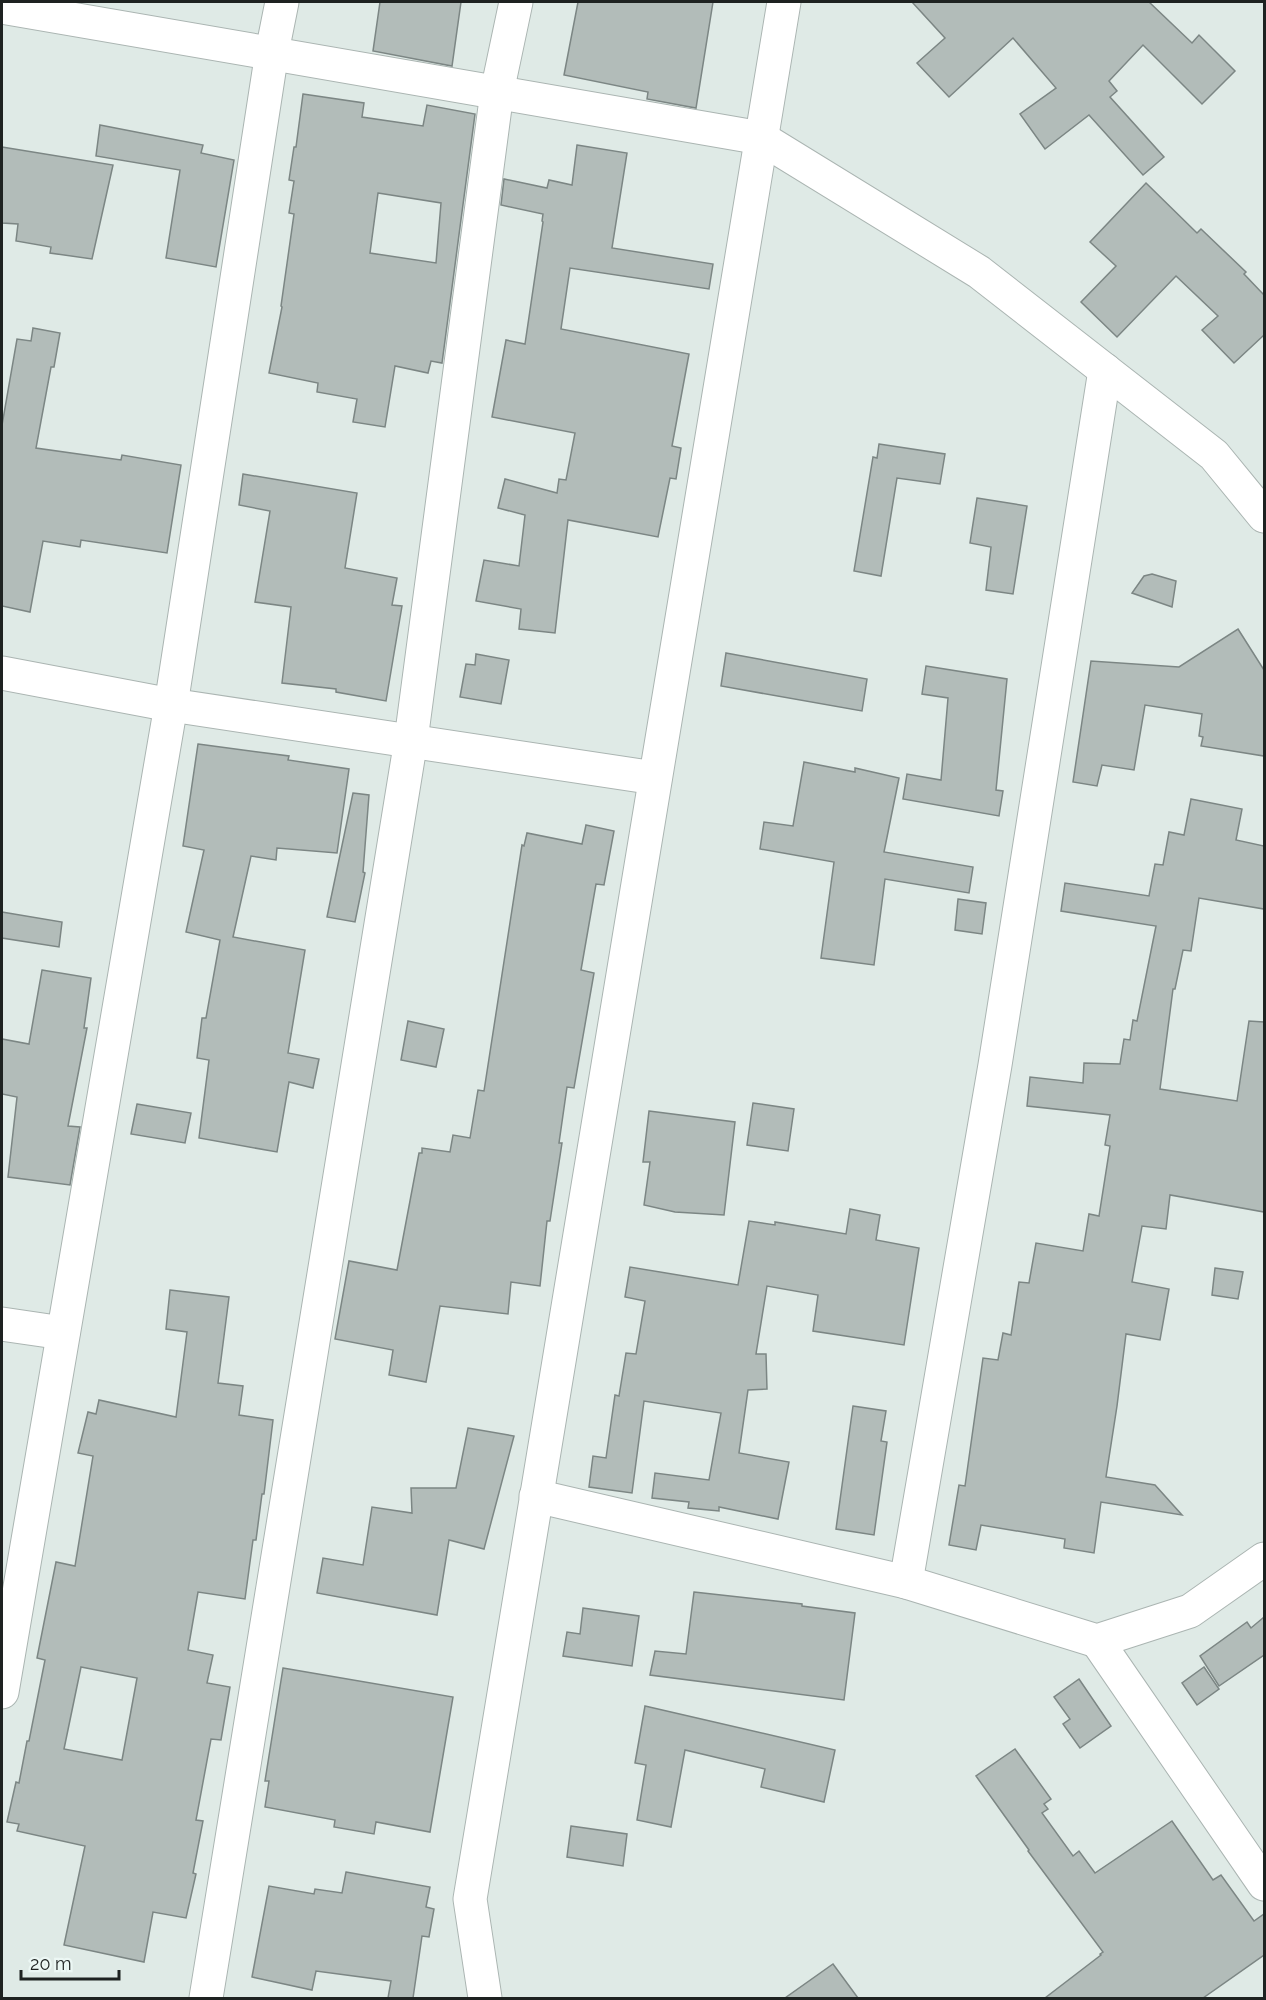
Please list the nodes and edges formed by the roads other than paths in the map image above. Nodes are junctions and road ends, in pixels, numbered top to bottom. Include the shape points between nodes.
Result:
1 (282, 2) edge
2 (516, 2) edge
3 (784, 2) edge
4 (2, 7) edge
5 (272, 52) junction
6 (496, 92) junction
7 (761, 138) junction
8 (1105, 370) junction
9 (1264, 516) edge
10 (2, 673) edge
11 (171, 705) junction
12 (411, 740) junction
13 (655, 778) junction
14 (2, 1324) edge
15 (63, 1333) junction
16 (536, 1496) junction
17 (1264, 1558) edge
18 (906, 1582) junction
19 (1097, 1641) junction
20 (2, 1692) edge
21 (1264, 1884) edge
22 (206, 1998) edge
23 (485, 1998) edge

1 - 5 street
2 - 6 street
3 - 7 street
4 - 5 street
5 - 6 street
5 - 11 street
6 - 7 street
6 - 12 street
7 - 8 street via 979,272
7 - 13 street
8 - 9 street via 1214,455
8 - 18 street via 995,1065
10 - 11 street
11 - 12 street
11 - 15 street
12 - 13 street
12 - 22 street
13 - 16 street
14 - 15 street
15 - 20 street
16 - 18 street
16 - 23 street via 470,1899
17 - 19 street via 1190,1611
18 - 19 street
19 - 21 street

